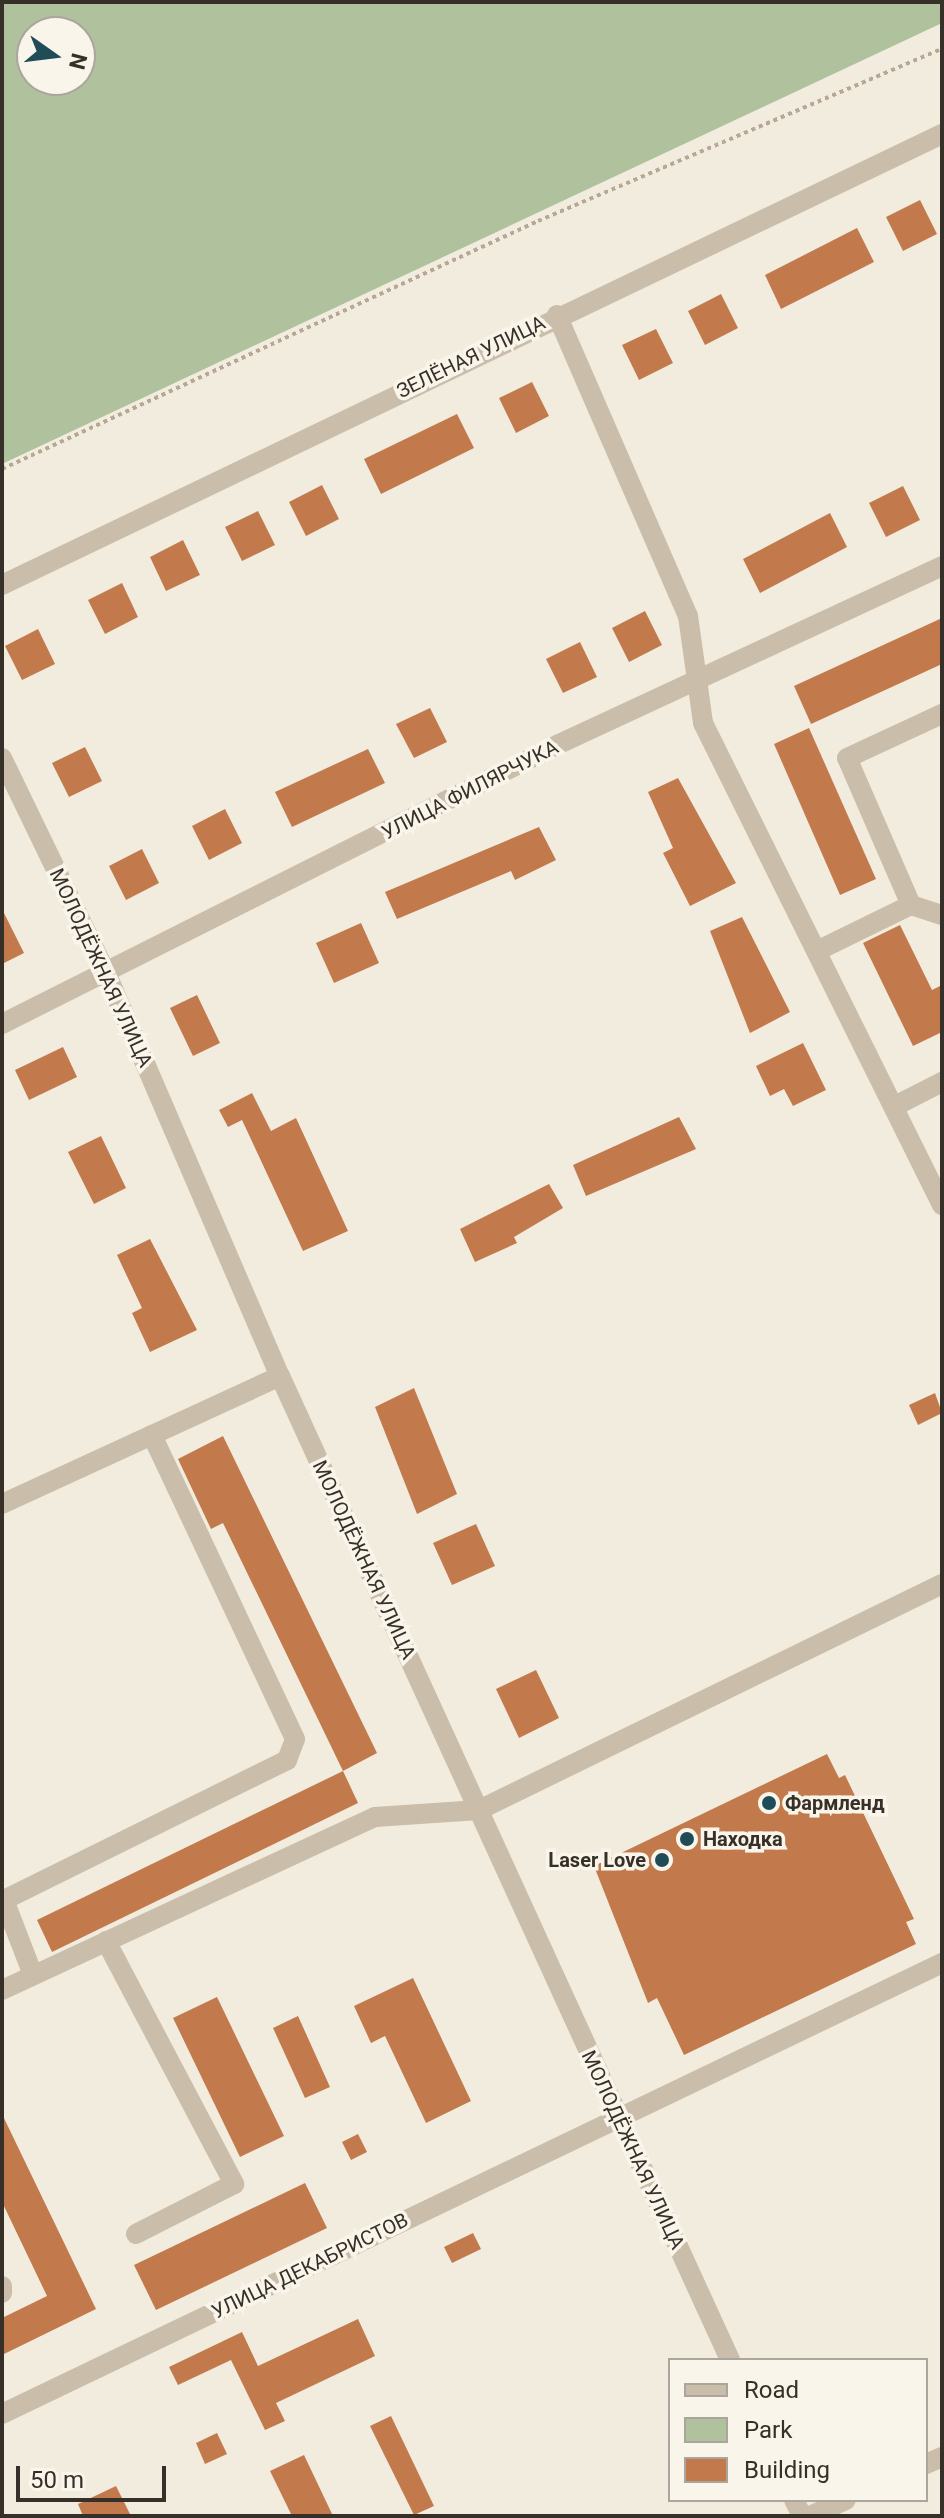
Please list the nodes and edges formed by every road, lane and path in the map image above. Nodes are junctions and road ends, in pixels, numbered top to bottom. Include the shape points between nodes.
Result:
1 (942, 49) edge
2 (942, 134) edge
3 (557, 315) junction
4 (2, 469) edge
5 (942, 566) edge
6 (2, 585) edge
7 (699, 682) junction
8 (942, 714) edge
9 (2, 758) edge
10 (911, 905) junction
11 (942, 915) edge
12 (821, 949) junction
13 (107, 975) junction
14 (2, 1024) edge
15 (942, 1082) edge
16 (895, 1106) junction
17 (942, 1205) edge
18 (280, 1376) junction
19 (152, 1435) junction
20 (2, 1504) edge
21 (942, 1584) edge
22 (479, 1810) junction
23 (106, 1941) junction
24 (942, 1963) edge
25 (33, 1975) junction
26 (2, 1990) edge
27 (618, 2118) junction
28 (136, 2234) dead end
29 (2, 2286) edge
30 (2, 2293) edge
31 (729, 2358) edge
32 (2, 2414) edge
33 (842, 2502) edge
34 (810, 2516) edge

1 - 4 path via 538,221
2 - 3 street, ЗЕЛЁНАЯ УЛИЦА
3 - 6 street, ЗЕЛЁНАЯ УЛИЦА
3 - 7 street via 688,616
5 - 7 street, УЛИЦА ФИЛЯРЧУКА
7 - 12 street via 703,723
7 - 13 street, УЛИЦА ФИЛЯРЧУКА via 559,744
8 - 10 street via 847,758
9 - 13 street, МОЛОДЁЖНАЯ УЛИЦА
10 - 11 street
10 - 12 street
12 - 16 street
13 - 14 street, УЛИЦА ФИЛЯРЧУКА
13 - 18 street, МОЛОДЁЖНАЯ УЛИЦА
15 - 16 street
16 - 17 street
18 - 19 street
18 - 22 street, МОЛОДЁЖНАЯ УЛИЦА
19 - 20 street
19 - 25 street via 295,1739 287,1760 4,1900
21 - 22 street
22 - 23 street via 375,1817
22 - 27 street, МОЛОДЁЖНАЯ УЛИЦА
23 - 25 street
23 - 28 street via 234,2184
24 - 27 street, УЛИЦА ДЕКАБРИСТОВ
25 - 26 street
27 - 31 street, МОЛОДЁЖНАЯ УЛИЦА
27 - 32 street, УЛИЦА ДЕКАБРИСТОВ
29 - 30 street
33 - 34 street

